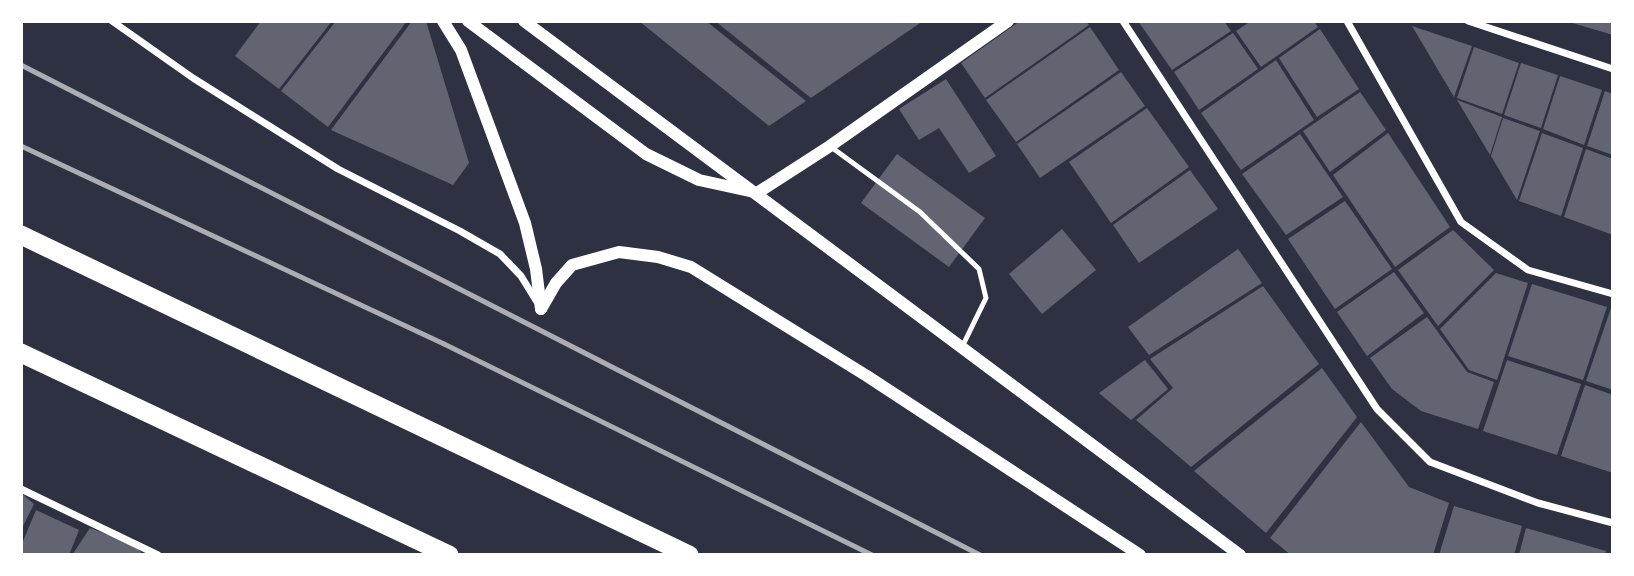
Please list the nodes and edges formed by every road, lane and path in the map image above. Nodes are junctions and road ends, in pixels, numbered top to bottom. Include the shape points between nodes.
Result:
1 (112, 21) edge
2 (443, 21) edge
3 (468, 21) edge
4 (524, 21) edge
5 (1008, 21) edge
6 (1123, 21) edge
7 (1347, 21) edge
8 (1468, 21) edge
9 (1613, 69) edge
10 (830, 146) junction
11 (757, 193) junction
12 (21, 235) edge
13 (1613, 294) edge
14 (541, 309) junction
15 (962, 348) junction
16 (21, 353) edge
17 (21, 489) edge
18 (1613, 523) edge
19 (158, 555) edge
20 (449, 555) edge
21 (689, 555) edge
22 (1140, 555) edge
23 (1240, 555) edge

1 - 14 street via 338,169 499,254 521,276
2 - 14 street via 461,50 525,223
3 - 11 street via 646,154 699,180
4 - 11 street
5 - 10 street
6 - 18 street via 1377,409 1430,462 1538,503
7 - 13 street via 1461,222 1528,270
8 - 9 street
10 - 11 street
10 - 15 lane via 920,212 979,269 986,298
11 - 15 street
12 - 21 highway
14 - 22 street via 572,265 619,252 691,267
15 - 23 street
16 - 20 highway
17 - 19 street

